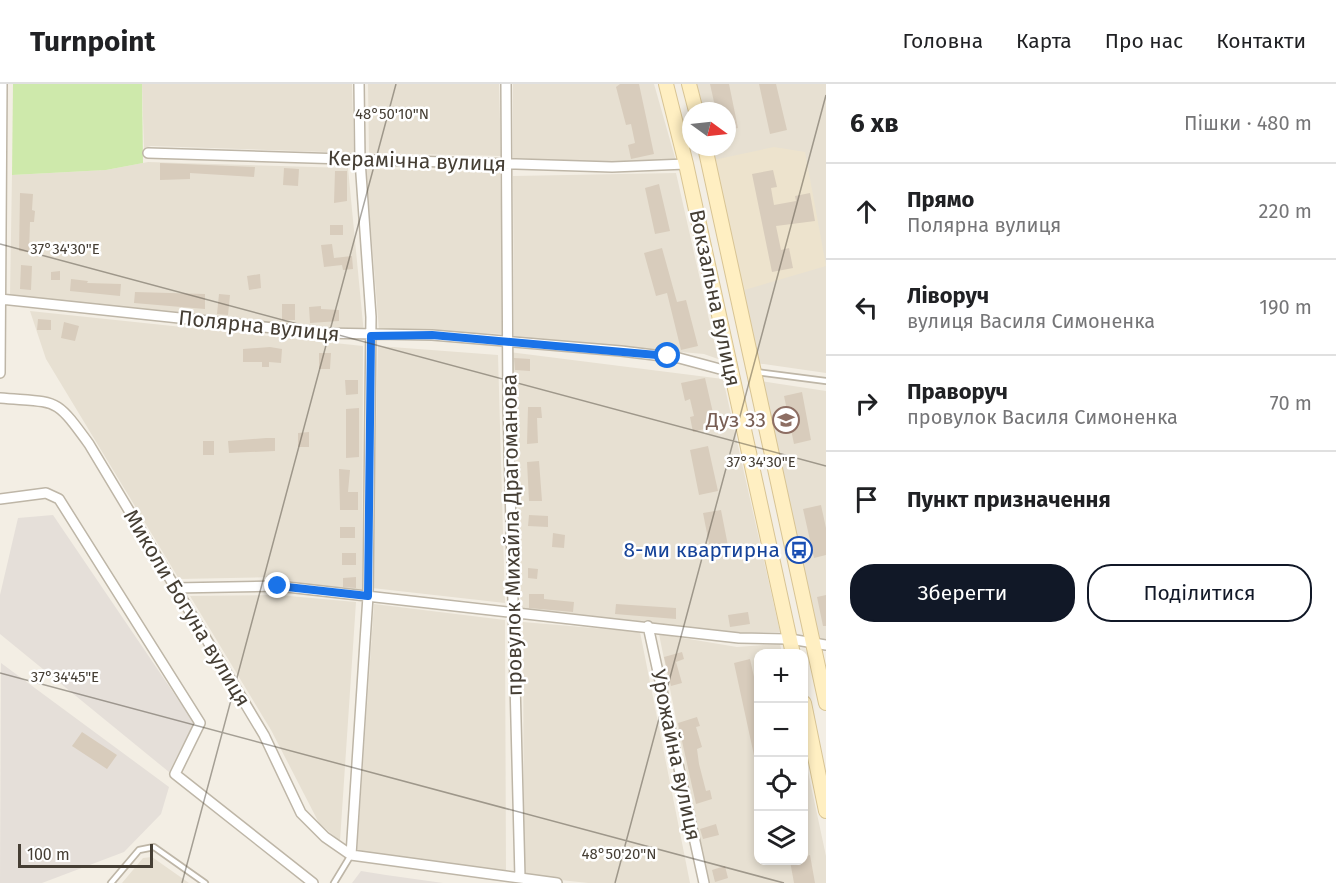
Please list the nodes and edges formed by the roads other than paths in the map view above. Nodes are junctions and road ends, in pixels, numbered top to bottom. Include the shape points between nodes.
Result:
1 (2, 84) edge
2 (359, 84) edge
3 (506, 84) edge
4 (666, 84) edge
5 (689, 84) edge
6 (694, 102) edge
7 (1, 141) edge
8 (148, 153) dead end
9 (707, 156) edge
10 (360, 160) junction
11 (508, 164) junction
12 (686, 164) junction
13 (1, 299) edge
14 (371, 336) junction
15 (509, 341) junction
16 (731, 372) junction
17 (756, 372) junction
18 (0, 373) edge
19 (826, 381) edge
20 (0, 398) edge
21 (0, 499) edge
22 (175, 588) junction
23 (368, 596) junction
24 (515, 612) junction
25 (648, 626) junction
26 (790, 639) junction
27 (820, 644) edge
28 (792, 649) edge
29 (826, 703) edge
30 (808, 723) edge
31 (826, 811) edge
32 (351, 855) junction
33 (520, 878) junction
34 (111, 883) edge
35 (205, 883) edge
36 (313, 883) edge
37 (334, 883) edge
38 (557, 883) edge
39 (704, 883) edge

1 - 7 street
2 - 10 street
3 - 11 street, провулок Михайла Драгоманова
4 - 12 street, Вокзальна вулиця
5 - 6 street
7 - 13 street
8 - 10 street, Керамічна вулиця
9 - 17 street, Вокзальна вулиця
10 - 11 street, Керамічна вулиця
10 - 14 street
11 - 12 street, Керамічна вулиця
11 - 15 street, провулок Михайла Драгоманова
12 - 16 street, Вокзальна вулиця
13 - 14 street, Полярна вулиця
13 - 18 street
14 - 15 street, Полярна вулиця via 432,335
14 - 23 street
15 - 16 street, Полярна вулиця via 668,356
15 - 24 street, провулок Михайла Драгоманова
16 - 26 street, Вокзальна вулиця
17 - 19 lane
17 - 27 street, Вокзальна вулиця
20 - 22 street, Миколи Богуна вулиця via 54,403 66,412
21 - 36 street via 46,493 59,499 200,723 175,774
22 - 23 street via 278,586
22 - 32 street, Миколи Богуна вулиця via 264,735 302,813 325,837
23 - 24 street
23 - 32 street
24 - 25 street
24 - 33 street, провулок Михайла Драгоманова
25 - 26 street via 739,638
25 - 39 street, Урожайна вулиця
26 - 27 street
26 - 28 street, Вокзальна вулиця
27 - 29 street, Вокзальна вулиця
30 - 31 street
32 - 33 street
32 - 37 lane
33 - 38 street
34 - 35 lane via 139,850 154,848

